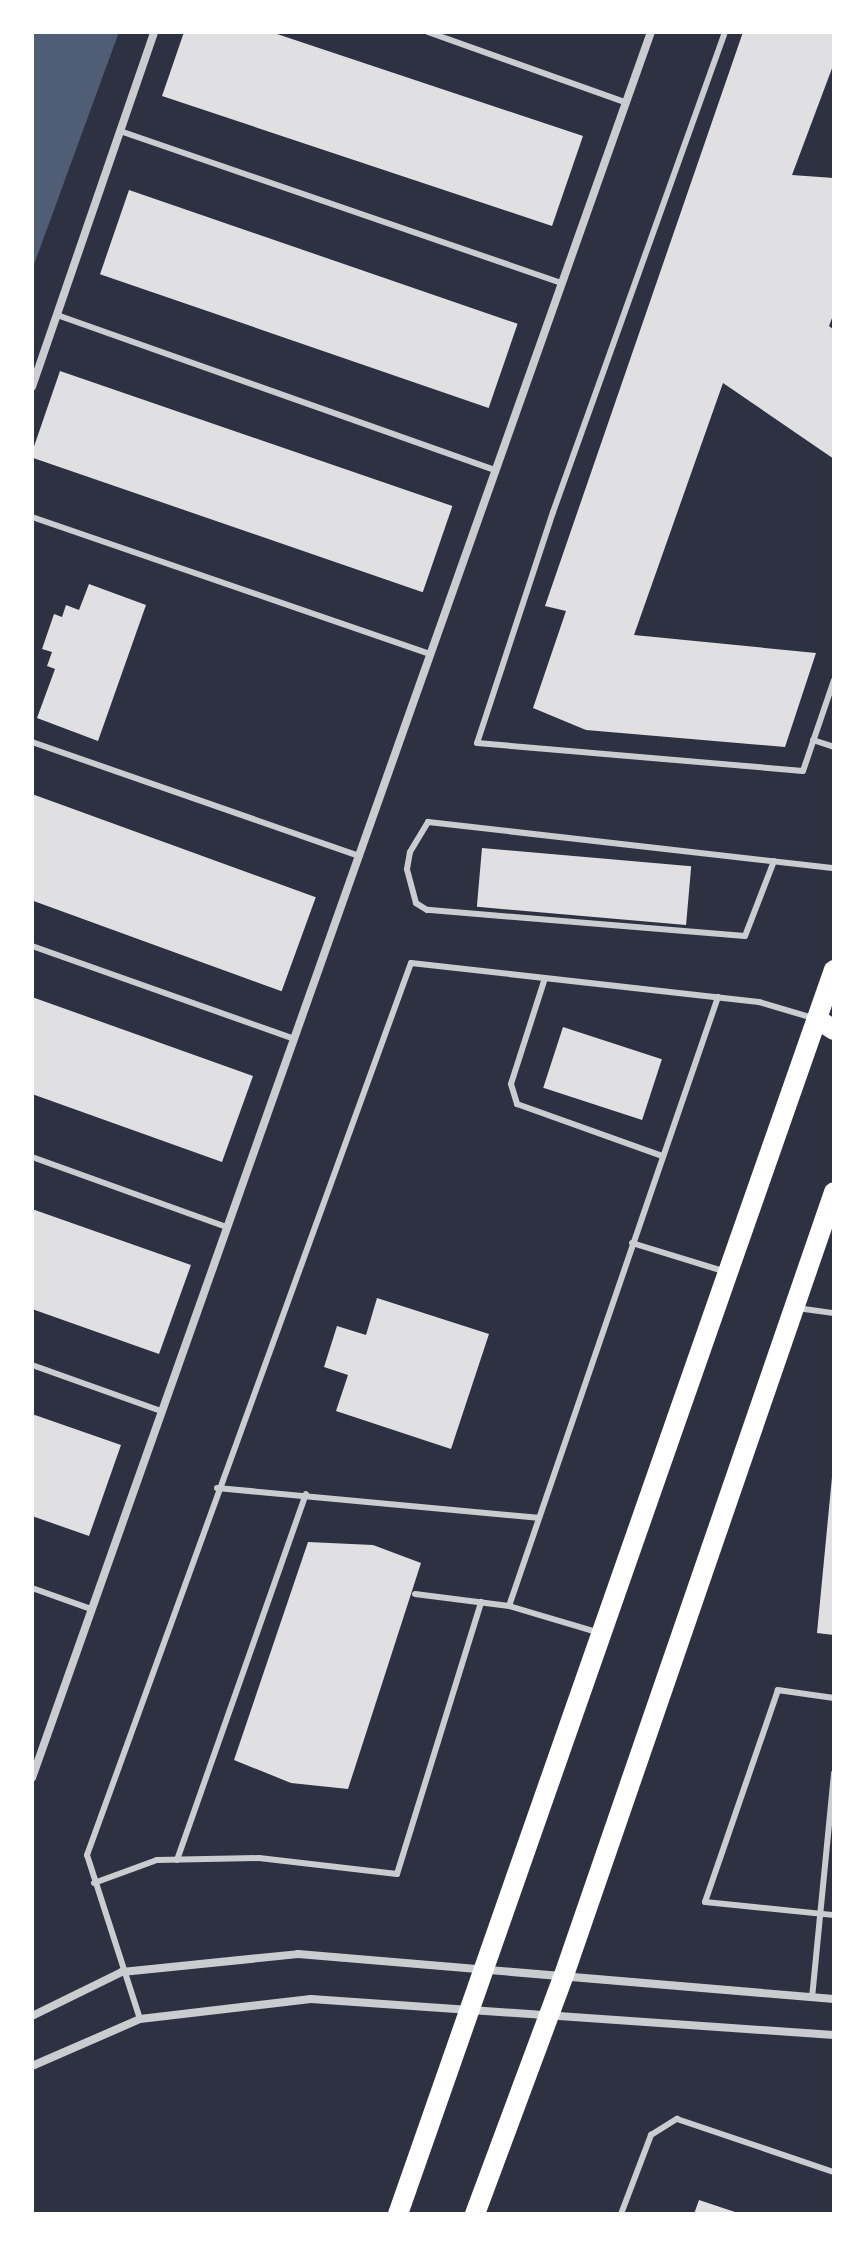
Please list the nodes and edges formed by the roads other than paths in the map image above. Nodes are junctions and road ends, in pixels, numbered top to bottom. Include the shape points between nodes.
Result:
1 (154, 32) edge
2 (428, 32) edge
3 (651, 32) edge
4 (725, 32) edge
5 (625, 102) junction
6 (120, 131) junction
7 (561, 283) junction
8 (57, 315) junction
9 (32, 387) edge
10 (494, 470) junction
11 (32, 517) edge
12 (428, 653) junction
13 (834, 680) edge
14 (813, 740) junction
15 (32, 742) edge
16 (834, 747) edge
17 (356, 855) junction
18 (774, 861) junction
19 (834, 868) edge
20 (32, 946) edge
21 (834, 970) edge
22 (545, 978) junction
23 (718, 997) junction
24 (825, 1024) edge
25 (292, 1038) junction
26 (662, 1156) junction
27 (32, 1157) edge
28 (834, 1192) edge
29 (226, 1227) junction
30 (632, 1243) junction
31 (727, 1272) junction
32 (794, 1307) junction
33 (834, 1313) edge
34 (32, 1365) edge
35 (161, 1411) junction
36 (217, 1488) junction
37 (306, 1494) junction
38 (538, 1518) junction
39 (32, 1588) edge
40 (415, 1594) dead end
41 (481, 1602) junction
42 (509, 1606) junction
43 (91, 1609) junction
44 (600, 1633) junction
45 (834, 1698) edge
46 (834, 1773) edge
47 (32, 1778) edge
48 (177, 1860) junction
49 (94, 1883) junction
50 (821, 1913) junction
51 (834, 1915) edge
52 (486, 1969) junction
53 (122, 1972) junction
54 (564, 1975) junction
55 (812, 1998) junction
56 (834, 1999) edge
57 (470, 2011) junction
58 (32, 2016) edge
59 (545, 2016) junction
60 (140, 2019) junction
61 (834, 2035) edge
62 (32, 2066) edge
63 (834, 2172) edge
64 (398, 2214) edge
65 (475, 2214) edge
66 (621, 2214) edge

1 - 6 street
2 - 5 lane
3 - 5 street
4 - 14 lane via 553,512 477,743 803,771
5 - 7 street
6 - 7 lane
6 - 8 street
7 - 10 street
8 - 9 street
8 - 10 lane
10 - 12 street
11 - 12 lane
12 - 17 street
13 - 14 lane
14 - 16 lane
15 - 17 lane
17 - 25 street
18 - 18 lane via 745,936 427,910 416,903 407,869 410,852 428,822
18 - 19 lane
20 - 25 lane
21 - 24 main road
22 - 23 lane
22 - 26 lane via 511,1084 517,1104
22 - 36 lane via 411,963
23 - 24 lane via 759,1002
23 - 26 lane
24 - 31 main road
25 - 29 street
26 - 30 lane
27 - 29 lane
28 - 32 main road
29 - 35 street
30 - 31 lane
30 - 38 lane
31 - 44 main road
32 - 33 lane
32 - 54 main road
34 - 35 lane
35 - 43 street
36 - 37 lane
36 - 49 lane via 87,1855
37 - 38 lane
37 - 48 lane
38 - 42 lane
39 - 43 lane
40 - 41 lane
41 - 42 lane
41 - 48 lane via 397,1874 259,1858
42 - 44 lane
43 - 47 street
44 - 52 main road
45 - 50 lane via 778,1690 705,1902
46 - 50 lane
48 - 49 lane via 157,1860
49 - 53 lane
50 - 51 lane
50 - 55 lane
52 - 53 street via 298,1954
52 - 54 street
52 - 57 main road
53 - 58 street
53 - 60 lane
54 - 55 street
54 - 59 main road
55 - 56 street
57 - 59 street
57 - 60 street via 311,1999
57 - 64 main road
59 - 61 street
59 - 65 main road
60 - 62 street
63 - 66 lane via 677,2119 651,2135

